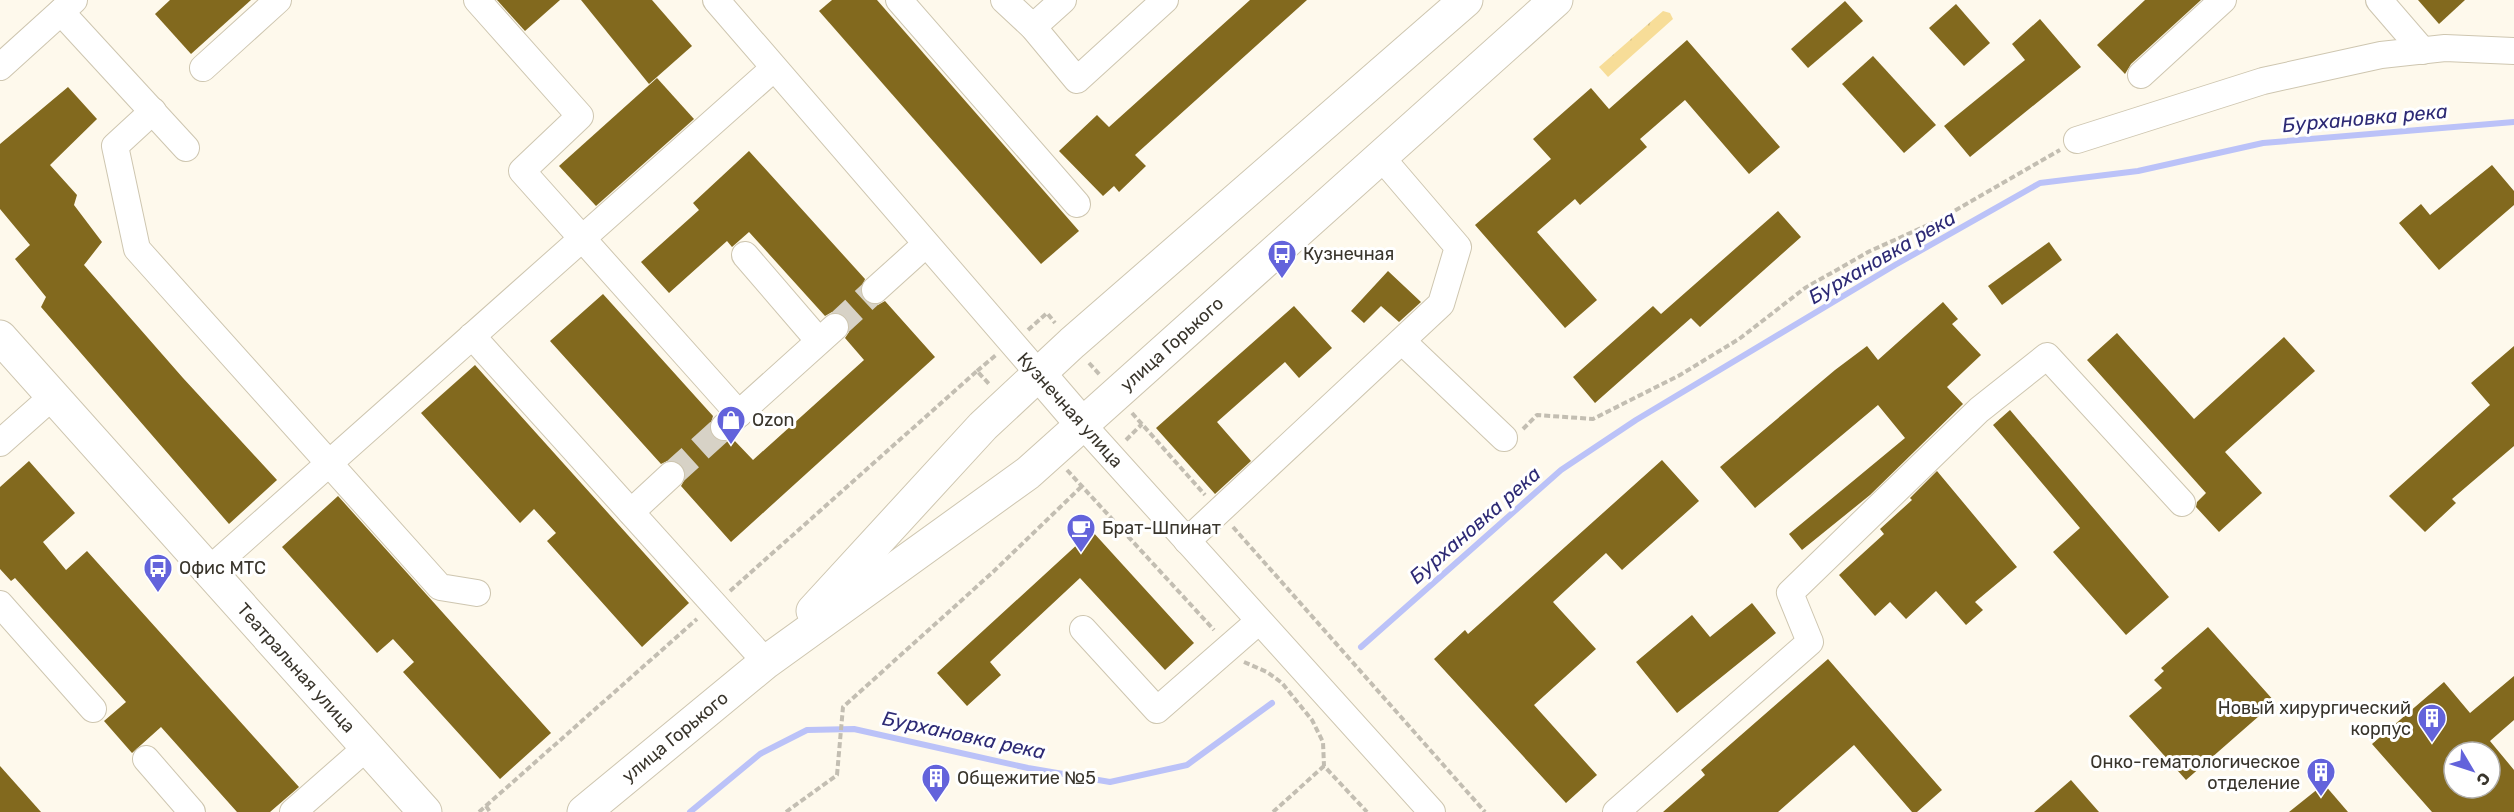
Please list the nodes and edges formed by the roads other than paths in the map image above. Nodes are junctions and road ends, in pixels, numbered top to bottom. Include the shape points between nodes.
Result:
1 (278, 0) edge
2 (477, 0) edge
3 (716, 0) edge
4 (899, 0) edge
5 (1004, 0) edge
6 (1063, 0) edge
7 (1165, 0) edge
8 (1466, 0) edge
9 (1556, 0) edge
10 (2223, 0) edge
11 (2379, 0) edge
12 (68, 6) edge
13 (1032, 27) junction
14 (2423, 51) junction
15 (2514, 51) edge
16 (0, 67) edge
17 (203, 68) dead end
18 (774, 68) junction
19 (2140, 75) dead end
20 (153, 111) junction
21 (2077, 140) road end
22 (186, 148) dead end
23 (1381, 157) junction
24 (1077, 204) dead end
25 (581, 239) junction
26 (926, 244) junction
27 (745, 255) dead end
28 (875, 290) tunnel mouth
29 (472, 336) junction
30 (0, 337) edge
31 (1402, 341) junction
32 (1039, 374) junction
33 (53, 396) junction
34 (1082, 424) junction
35 (1504, 438) road end
36 (0, 443) edge
37 (329, 464) junction
38 (671, 475) tunnel mouth
39 (2182, 503) dead end
40 (631, 512) junction
41 (1187, 541) junction
42 (209, 570) junction
43 (477, 593) dead end
44 (0, 604) edge
45 (1259, 621) junction
46 (1083, 629) dead end
47 (766, 662) junction
48 (93, 709) dead end
49 (368, 747) junction
50 (146, 759) dead end
51 (192, 812) edge
52 (293, 812) edge
53 (425, 812) edge
54 (584, 812) edge
55 (1432, 812) edge
56 (1616, 812) edge

1 - 17 street
2 - 25 street via 580,116 522,171
3 - 18 street, Кузнечная улица
4 - 24 street
5 - 13 street
6 - 13 street
7 - 13 street via 1077,80
8 - 32 main road, улица Горького
9 - 23 main road, улица Горького
10 - 19 street
11 - 14 street
12 - 16 street
12 - 20 street
14 - 15 street
14 - 21 street via 2381,55 2263,81
18 - 25 street
18 - 26 street, Кузнечная улица
20 - 22 street
20 - 37 street via 115,146 137,249
23 - 31 street via 1458,247 1441,304
23 - 34 main road, улица Горького
25 - 27 street via 731,421 827,334
25 - 29 street
26 - 28 street
26 - 32 street, Кузнечная улица
29 - 37 street
29 - 40 street
30 - 33 main road, Театральная улица
31 - 35 street
31 - 41 street
32 - 34 main road, Кузнечная улица
32 - 47 main road, улица Горького via 983,426
33 - 36 street
33 - 42 main road, Театральная улица
34 - 41 street, Кузнечная улица
34 - 47 main road, улица Горького via 1029,473
37 - 42 street
37 - 43 street via 440,587
38 - 40 street
39 - 56 street via 2047,356 1979,410 1790,593 1810,642
40 - 47 street
41 - 45 street, Кузнечная улица
42 - 49 main road, Театральная улица
44 - 48 street
45 - 46 street via 1157,710
45 - 55 street, Кузнечная улица
47 - 54 main road, улица Горького
49 - 52 street
49 - 53 main road, Театральная улица
50 - 51 street

